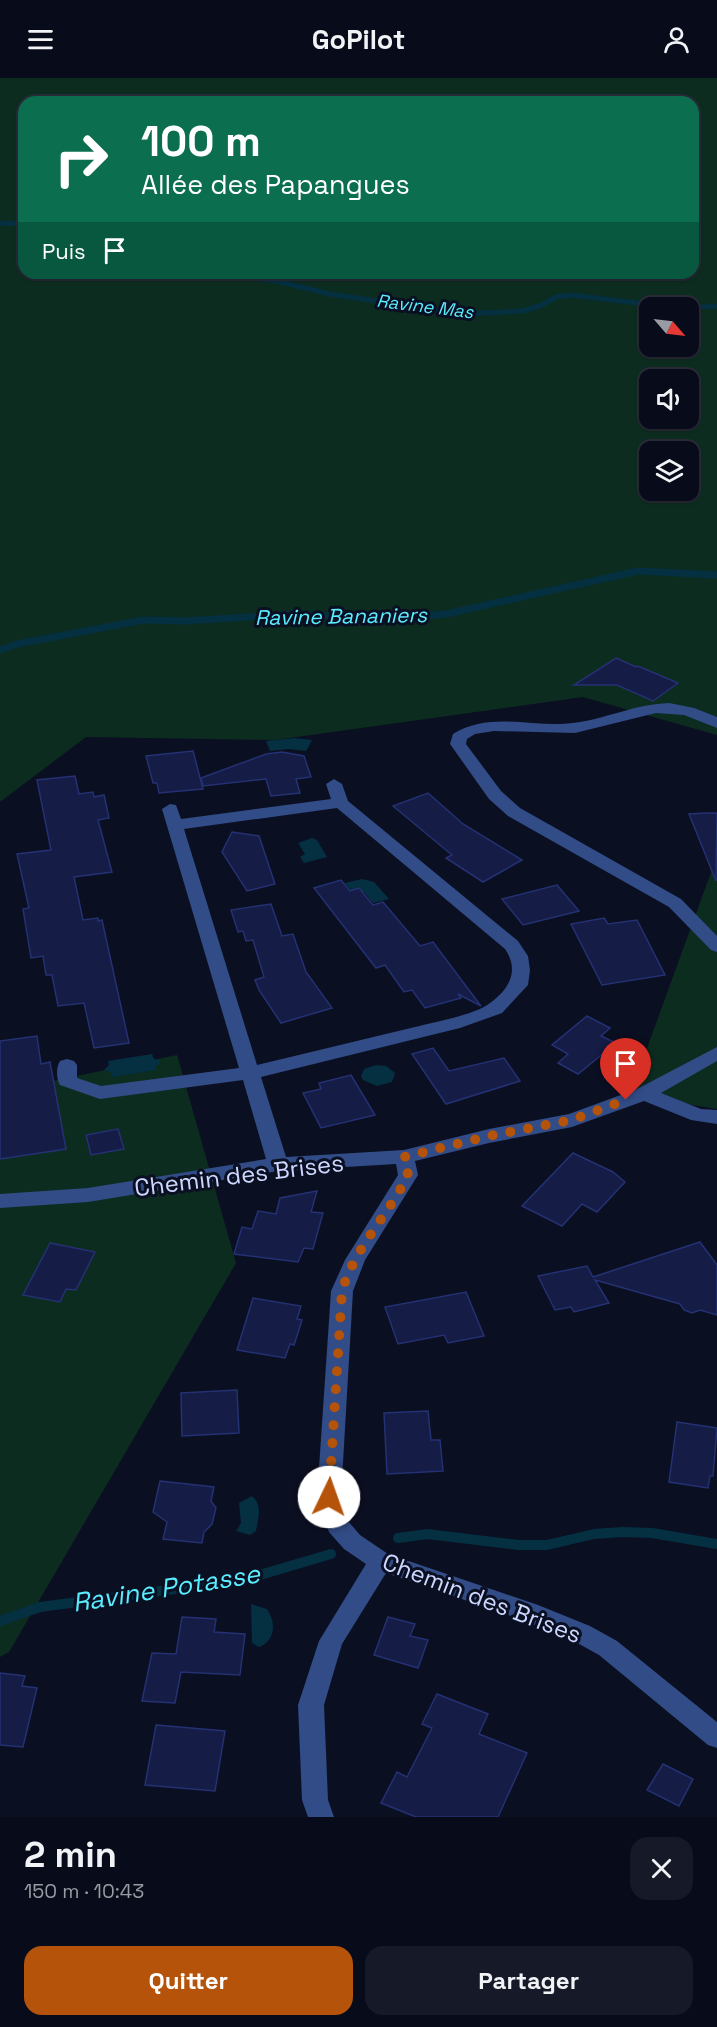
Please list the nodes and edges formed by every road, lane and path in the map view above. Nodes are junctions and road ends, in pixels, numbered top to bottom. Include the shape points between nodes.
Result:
1 (717, 723) edge
2 (334, 784) dead end
3 (341, 803) junction
4 (717, 946) edge
5 (717, 1053) edge
6 (67, 1065) dead end
7 (250, 1073) junction
8 (644, 1094) junction
9 (717, 1117) edge
10 (404, 1157) junction
11 (278, 1164) junction
12 (0, 1201) edge
13 (380, 1561) junction
14 (717, 1737) edge
15 (321, 1817) edge

1 - 4 street via 699,714 667,708 563,729 484,726 467,731 459,737 458,744 495,795 514,812 675,903
2 - 3 street
3 - 7 street via 172,817
3 - 7 street via 502,936 519,957 519,985 495,1009 478,1016
5 - 8 street
6 - 7 street via 67,1081 100,1093
7 - 11 street
8 - 9 street via 698,1115
8 - 10 street via 572,1120
10 - 11 street, Chemin des Brises
10 - 13 street, Chemin des Brises via 408,1175 359,1251 342,1291 329,1497 337,1525 352,1542
11 - 12 street, Chemin des Brises via 88,1195
13 - 14 street, Chemin des Brises via 581,1633 608,1648
13 - 15 street via 331,1641 311,1705 315,1800

